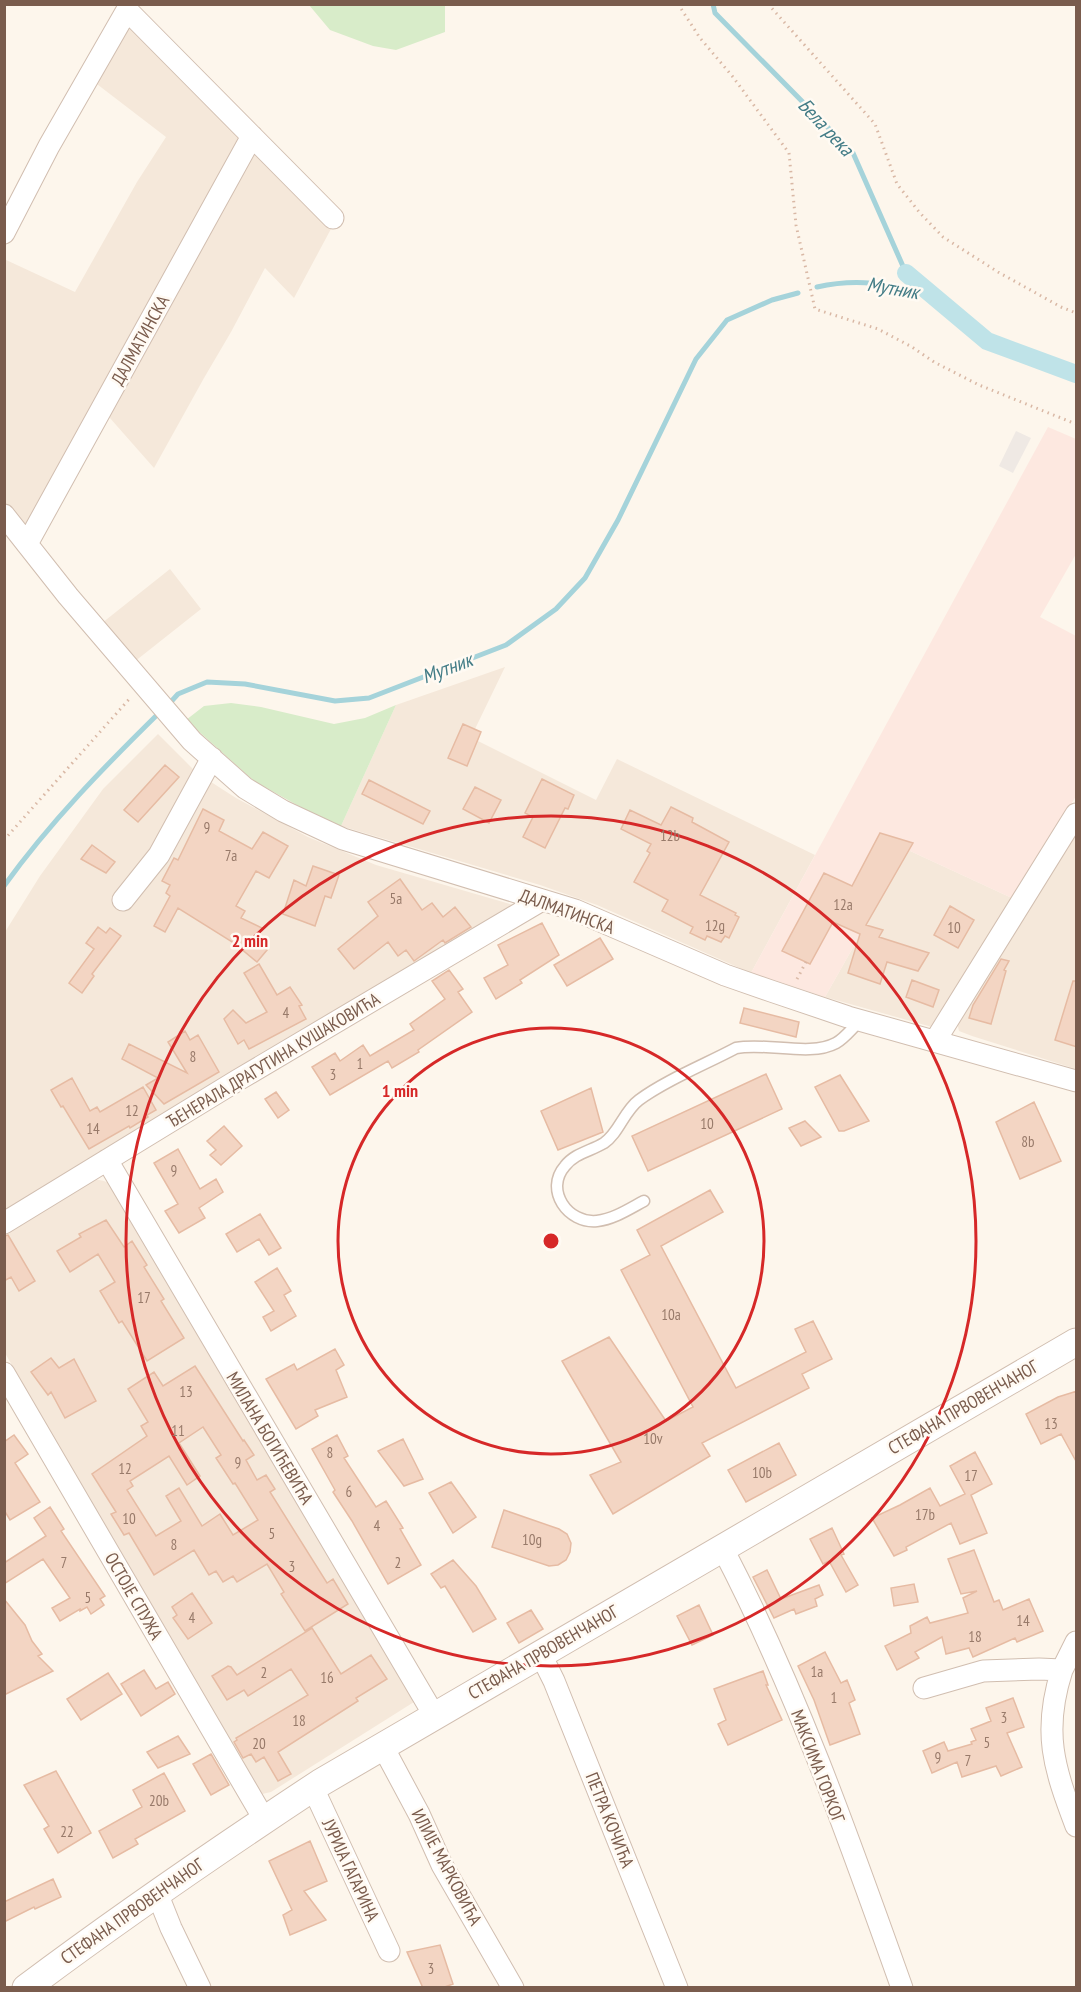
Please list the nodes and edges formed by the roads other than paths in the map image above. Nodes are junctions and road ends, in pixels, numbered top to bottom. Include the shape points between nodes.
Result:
1 (252, 136) junction
2 (333, 218) dead end
3 (4, 233) edge
4 (4, 515) edge
5 (27, 544) junction
6 (212, 758) junction
7 (1077, 814) edge
8 (123, 900) dead end
9 (542, 900) junction
10 (861, 1020) junction
11 (935, 1041) junction
12 (1077, 1081) edge
13 (106, 1160) junction
14 (644, 1201) dead end
15 (4, 1223) edge
16 (1077, 1342) edge
17 (4, 1373) edge
18 (723, 1549) junction
19 (1077, 1642) edge
20 (540, 1653) junction
21 (1062, 1670) junction
22 (924, 1688) dead end
23 (434, 1715) junction
24 (382, 1745) junction
25 (313, 1788) junction
26 (264, 1819) junction
27 (1077, 1826) edge
28 (157, 1893) junction
29 (389, 1951) dead end
30 (39, 1984) edge
31 (200, 1988) edge
32 (513, 1988) edge
33 (677, 1988) edge
34 (902, 1988) edge

1 - 2 street
1 - 3 street via 127,10
1 - 5 street, ДАЛМАТИНСКА
4 - 5 street, ДАЛМАТИНСКА
5 - 6 street, ДАЛМАТИНСКА via 149,691
6 - 8 street via 159,855
6 - 9 street, ДАЛМАТИНСКА via 245,788 343,839
7 - 11 street
9 - 10 street, ДАЛМАТИНСКА via 575,910 725,975
9 - 13 street, ЂЕНЕРАЛА ДРАГУТИНА КУШАКОВИЋА
10 - 11 street, ДАЛМАТИНСКА
10 - 14 lane via 836,1043 812,1050 753,1045 736,1048 638,1101 606,1142 572,1158 558,1177 556,1190 560,1202 574,1216 586,1221 615,1217
11 - 12 street, ДАЛМАТИНСКА
13 - 15 street, ЂЕНЕРАЛА ДРАГУТИНА КУШАКОВИЋА
13 - 23 street, МИЛАНА БОГИЋЕВИЋА
16 - 18 street, СТЕФАНА ПРВОВЕНЧАНОГ
17 - 26 street, ОСТОЈЕ СПУЖА
18 - 20 street, СТЕФАНА ПРВОВЕНЧАНОГ
18 - 34 street, МАКСИМА ГОРКОГ via 783,1675
19 - 21 street
20 - 23 street, СТЕФАНА ПРВОВЕНЧАНОГ
20 - 33 street, ПЕТРА КОЧИЋА
21 - 22 street via 982,1671
21 - 27 street via 1051,1738 1060,1782
23 - 24 street, СТЕФАНА ПРВОВЕНЧАНОГ
24 - 25 street, СТЕФАНА ПРВОВЕНЧАНОГ
24 - 32 street, ИЛИЈЕ МАРКОВИЋА via 442,1865
25 - 26 street, СТЕФАНА ПРВОВЕНЧАНОГ
25 - 29 street, ЈУРИЈА ГАГАРИНА
26 - 28 street, СТЕФАНА ПРВОВЕНЧАНОГ
28 - 30 street, СТЕФАНА ПРВОВЕНЧАНОГ
28 - 31 street

